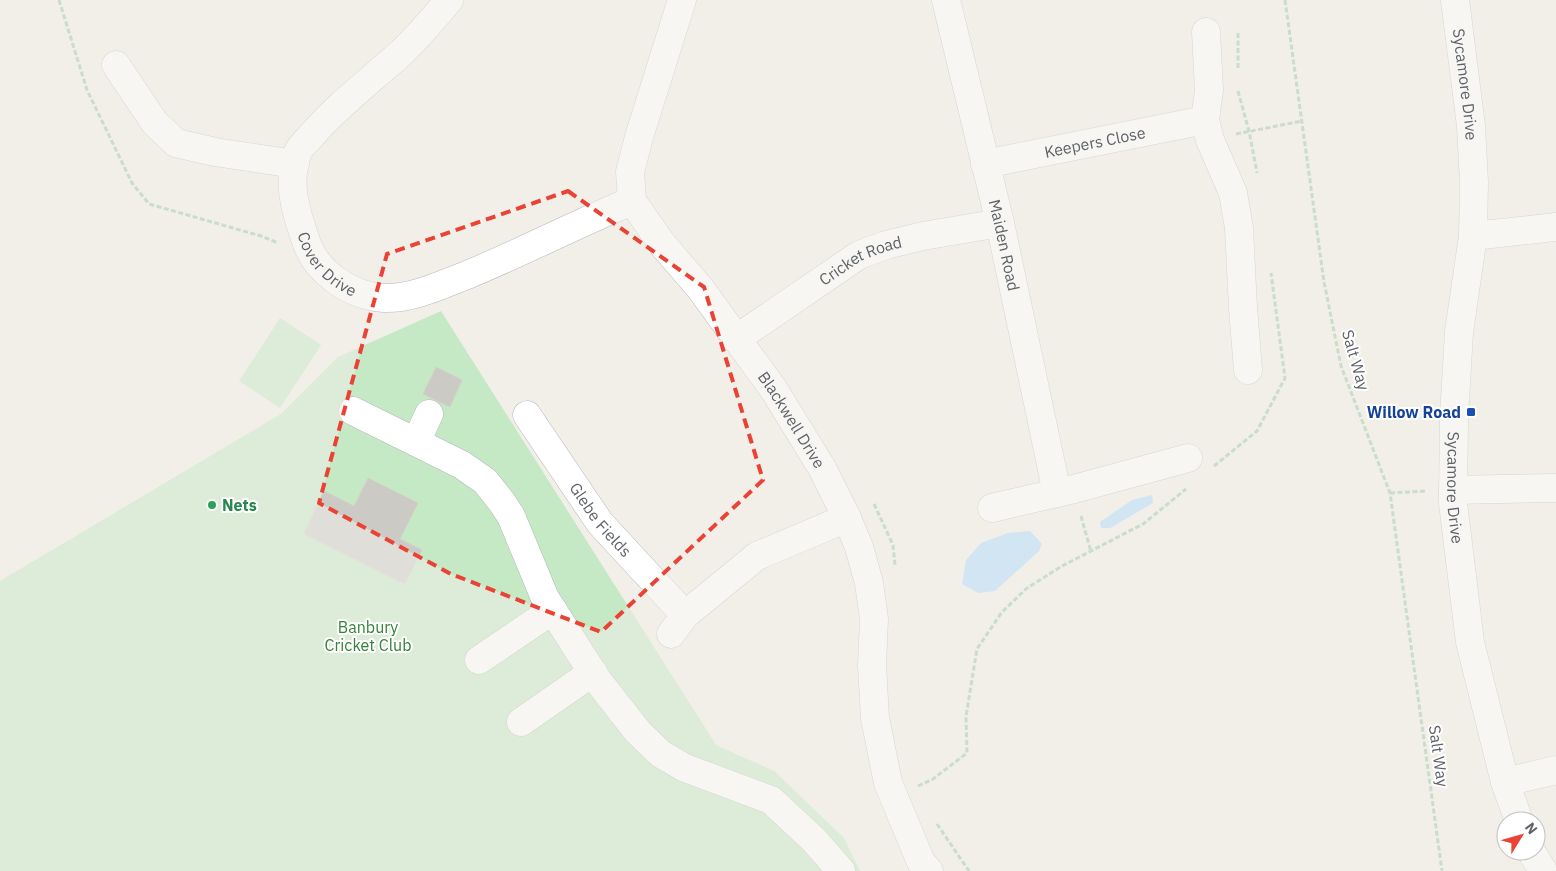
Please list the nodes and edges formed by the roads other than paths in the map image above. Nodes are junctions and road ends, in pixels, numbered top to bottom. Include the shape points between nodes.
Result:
1 (449, 0) edge
2 (682, 0) edge
3 (946, 0) edge
4 (1455, 0) edge
5 (1206, 32) dead end
6 (116, 65) dead end
7 (1207, 130) junction
8 (295, 164) junction
9 (985, 164) junction
10 (632, 201) junction
11 (1000, 223) junction
12 (1556, 227) edge
13 (1472, 236) junction
14 (736, 339) junction
15 (1248, 370) dead end
16 (353, 411) dead end
17 (429, 414) dead end
18 (527, 415) dead end
19 (416, 442) junction
20 (1188, 458) dead end
21 (1556, 488) edge
22 (1453, 490) junction
23 (1066, 491) junction
24 (992, 508) dead end
25 (847, 518) junction
26 (553, 610) junction
27 (479, 660) dead end
28 (593, 672) junction
29 (521, 722) dead end
30 (1556, 770) edge
31 (1505, 782) junction
32 (1515, 811) edge
33 (841, 871) edge
34 (929, 871) edge

1 - 8 street, Cover Drive via 402,51 326,119 298,152
2 - 10 street via 634,154 630,172
3 - 9 street, Maiden Road
4 - 13 street, Sycamore Drive via 1471,126
5 - 7 street
6 - 8 street via 155,123 176,143
7 - 9 street, Keepers Close
7 - 15 street via 1233,193 1240,228
8 - 10 street, Cover Drive via 292,180 296,213 308,249 336,281 383,298 411,295 450,282
9 - 11 street, Maiden Road
10 - 14 street, Blackwell Drive
11 - 14 street, Cricket Road via 886,244 859,255
11 - 23 street, Maiden Road
12 - 13 street
13 - 22 street, Sycamore Drive via 1459,332
14 - 25 street, Blackwell Drive via 774,390 817,460
16 - 19 street
17 - 19 street
18 - 25 street, Glebe Fields via 600,523 678,625 756,556
19 - 26 street via 462,465 485,481 511,516
20 - 23 street
21 - 22 street
22 - 31 street, Sycamore Drive via 1470,642
23 - 24 street
25 - 34 street, Blackwell Drive via 869,583 874,619 875,718 888,784 921,862
26 - 27 street
26 - 28 street
28 - 29 street
28 - 33 street via 638,732 661,754 685,768 771,800 814,840
30 - 31 street
31 - 32 street, Sycamore Drive

